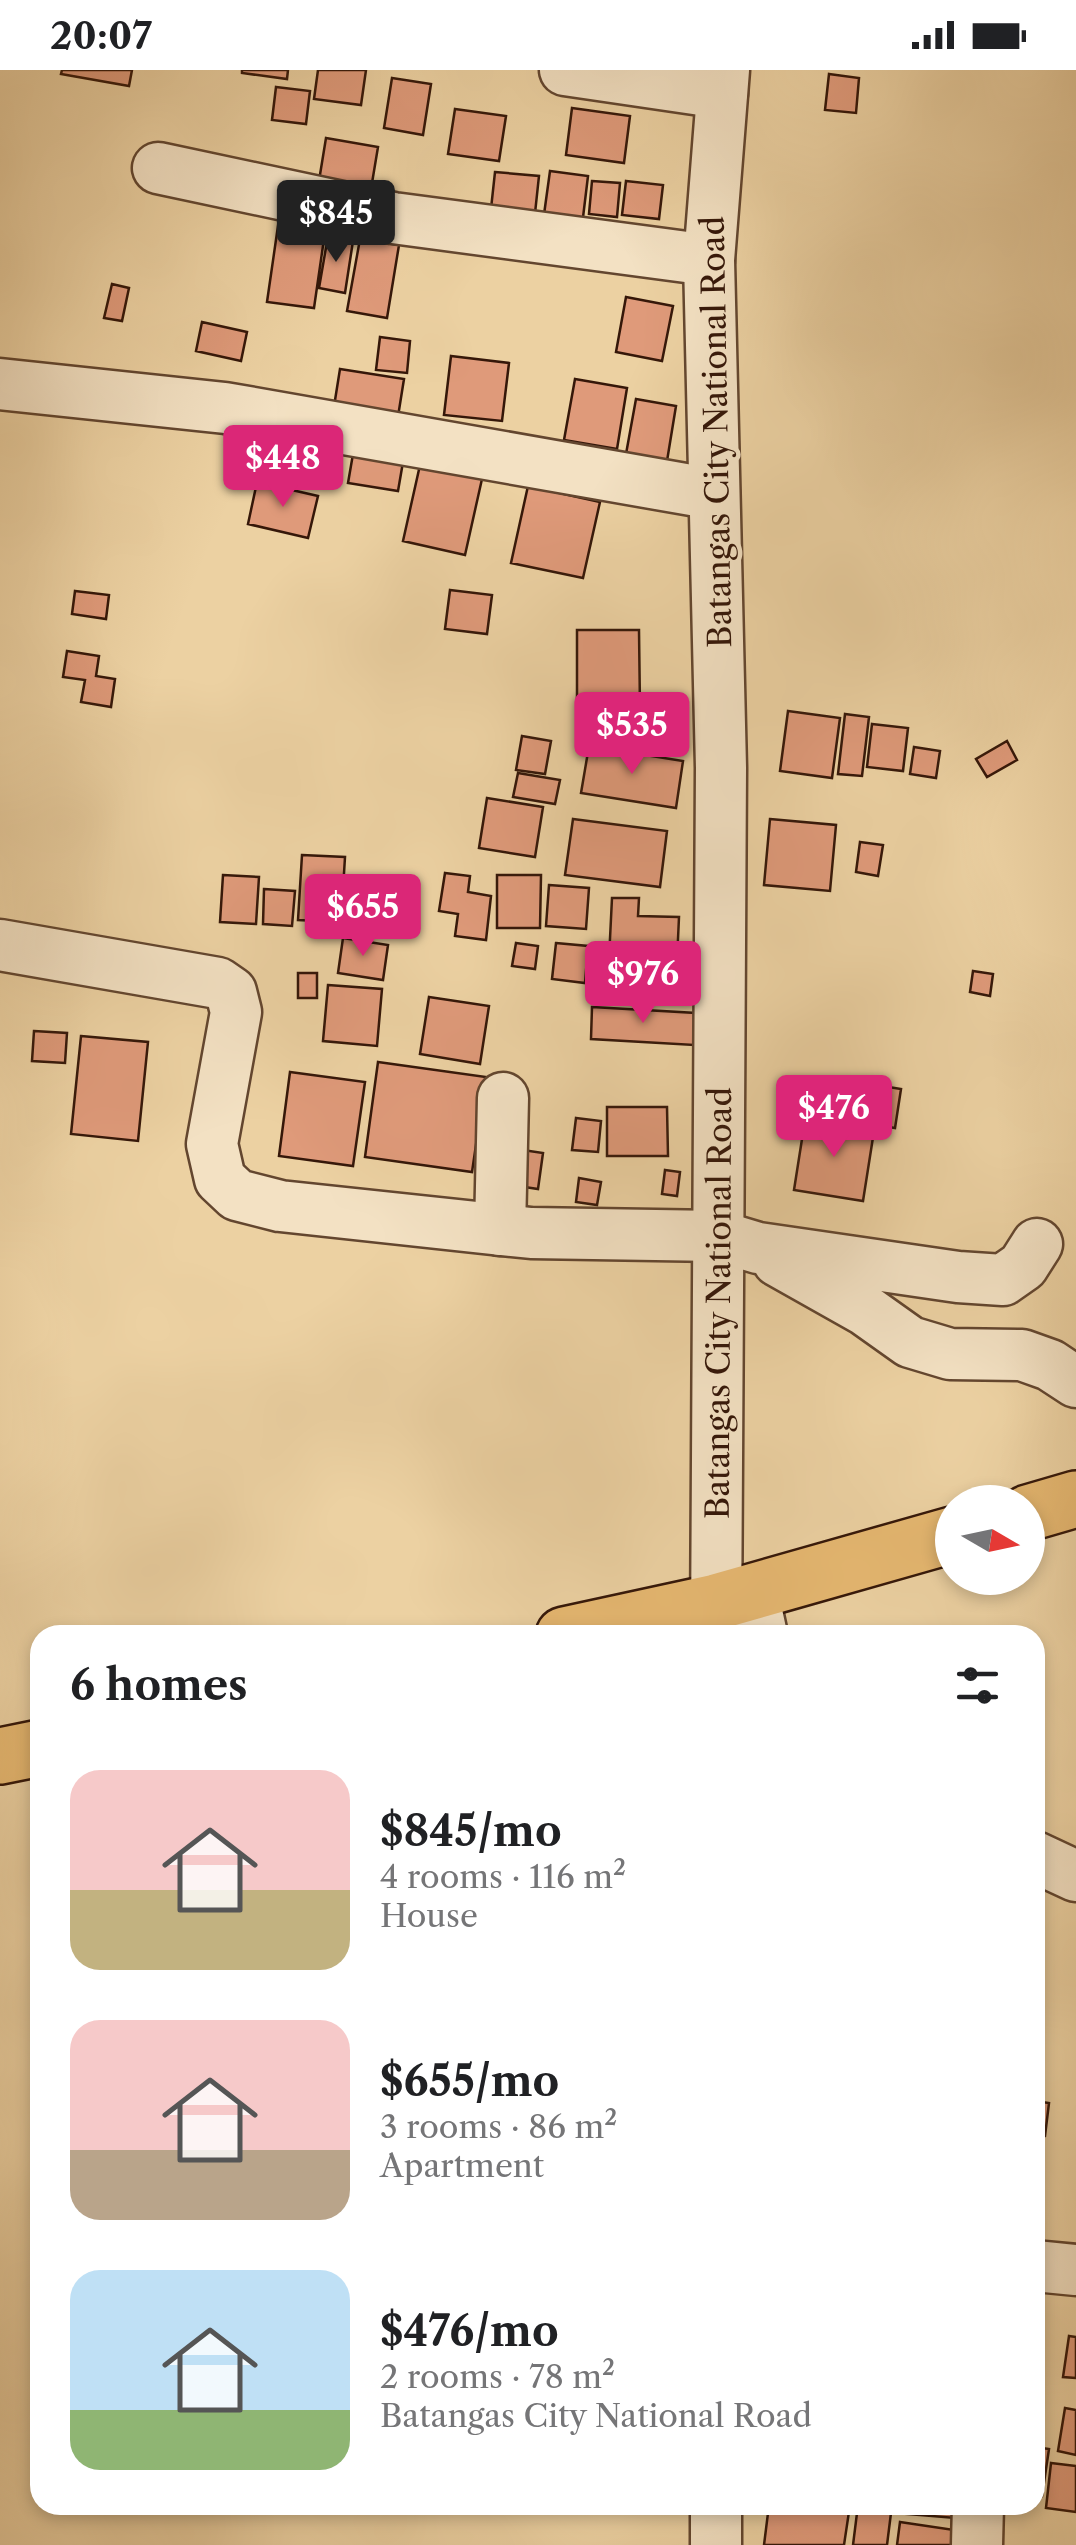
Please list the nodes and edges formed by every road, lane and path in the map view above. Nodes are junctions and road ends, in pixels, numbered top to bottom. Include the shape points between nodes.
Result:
1 (565, 70) edge
2 (723, 82) edge
3 (158, 168) dead end
4 (709, 260) junction
5 (0, 384) edge
6 (714, 494) junction
7 (0, 944) edge
8 (503, 1098) dead end
9 (500, 1230) junction
10 (738, 1242) junction
11 (1037, 1244) dead end
12 (1076, 1382) edge
13 (1076, 1499) edge
14 (1045, 1508) edge
15 (935, 1541) edge
16 (737, 1616) edge
17 (655, 1625) edge
18 (30, 1750) edge
19 (0, 1756) edge
20 (1045, 1862) edge
21 (1076, 1876) edge
22 (1045, 2267) edge
23 (1076, 2270) edge
24 (716, 2515) edge
25 (978, 2515) edge
26 (716, 2545) edge
27 (977, 2545) edge

1 - 2 street
2 - 4 street, Batangas City National Road
3 - 4 street via 393,218
4 - 6 street, Batangas City National Road
5 - 6 street via 224,408
6 - 10 street, Batangas City National Road
7 - 9 street via 218,983 231,992 236,1012 212,1144 220,1179 237,1195 280,1206
8 - 9 street
9 - 10 street
10 - 11 street via 1003,1280 1024,1266
10 - 12 street via 910,1342 950,1354 1022,1355
10 - 16 street, Batangas City National Road
13 - 14 main road
15 - 16 main road
16 - 17 main road
18 - 19 main road
20 - 21 street
22 - 23 street
24 - 26 street
25 - 27 street

